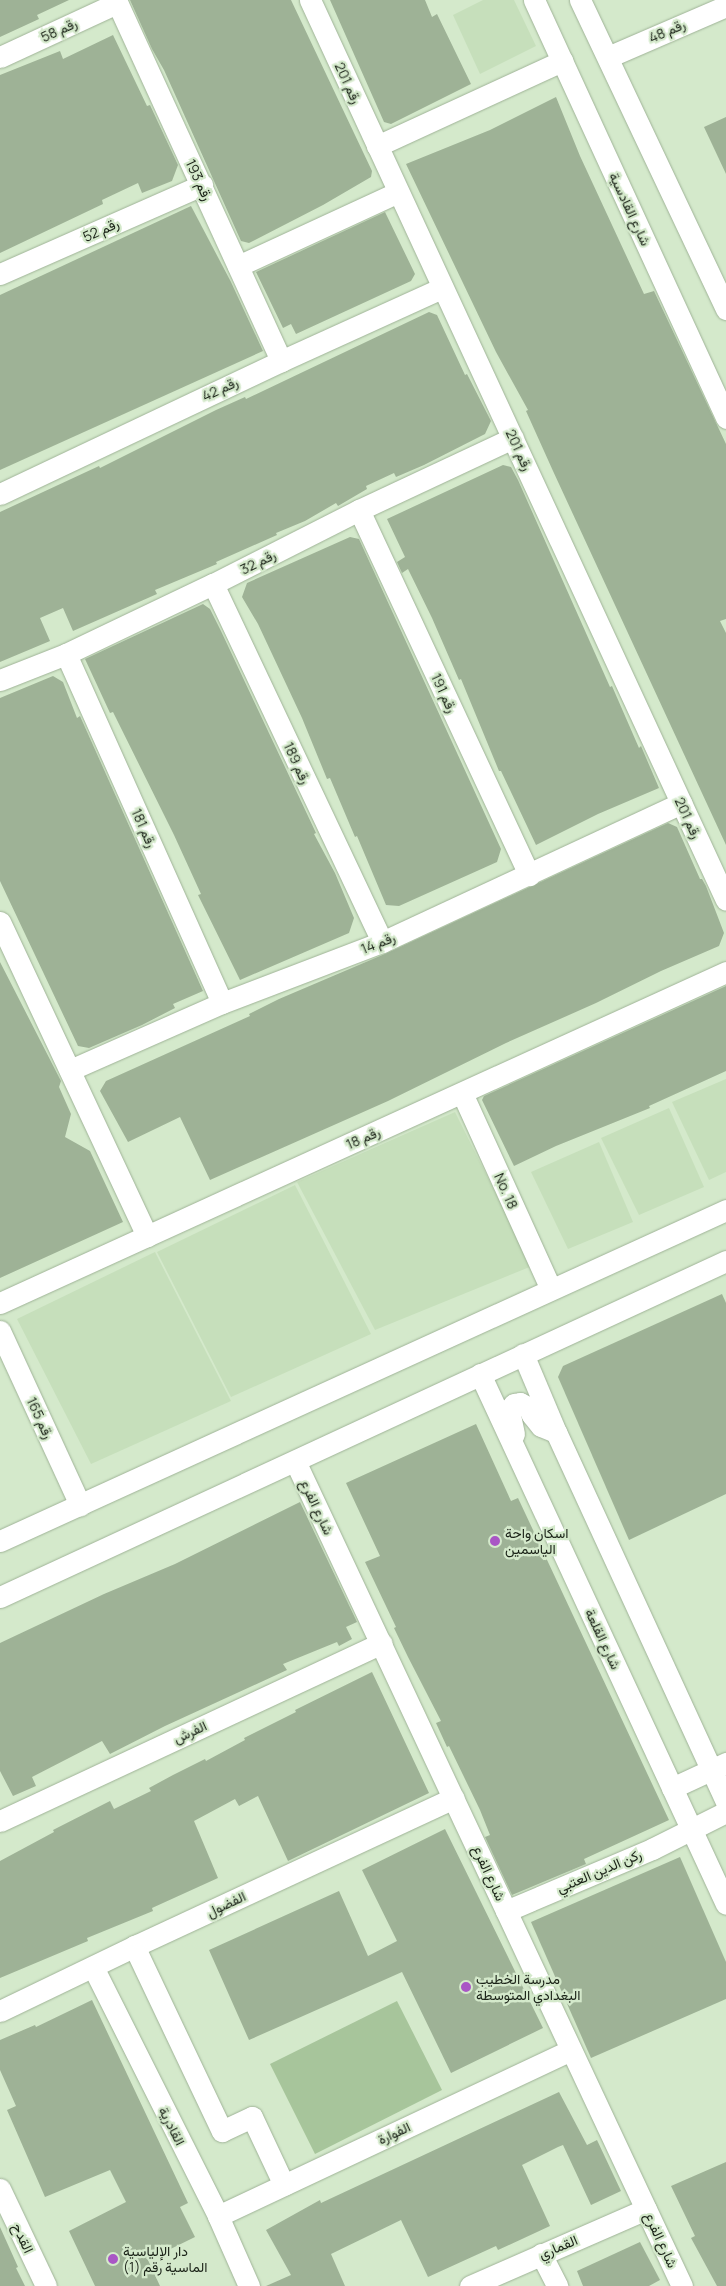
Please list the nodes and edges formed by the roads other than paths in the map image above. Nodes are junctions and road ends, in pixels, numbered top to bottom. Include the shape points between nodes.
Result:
1 (310, 0) edge
2 (534, 0) edge
3 (580, 0) edge
4 (117, 1) edge
5 (726, 6) edge
6 (0, 57) edge
7 (608, 57) junction
8 (562, 60) junction
9 (377, 146) junction
10 (202, 185) junction
11 (398, 192) junction
12 (238, 266) junction
13 (0, 274) edge
14 (442, 288) junction
15 (726, 309) edge
16 (281, 361) junction
17 (726, 418) edge
18 (513, 438) junction
19 (0, 494) edge
20 (359, 510) junction
21 (213, 584) junction
22 (66, 654) junction
23 (0, 680) edge
24 (681, 803) junction
25 (529, 875) junction
26 (726, 900) edge
27 (0, 922) edge
28 (382, 942) junction
29 (726, 972) edge
30 (222, 1003) junction
31 (70, 1070) junction
32 (462, 1093) junction
33 (726, 1210) edge
34 (147, 1236) junction
35 (726, 1261) edge
36 (551, 1289) junction
37 (0, 1304) edge
38 (0, 1331) edge
39 (523, 1354) junction
40 (480, 1374) junction
41 (556, 1432) junction
42 (515, 1450) junction
43 (296, 1461) junction
44 (80, 1505) junction
45 (0, 1541) edge
46 (0, 1597) edge
47 (381, 1643) junction
48 (718, 1767) edge
49 (672, 1788) junction
50 (454, 1798) junction
51 (726, 1802) edge
52 (726, 1812) edge
53 (0, 1821) edge
54 (691, 1829) junction
55 (726, 1904) edge
56 (506, 1911) junction
57 (134, 1946) junction
58 (92, 1967) junction
59 (0, 2011) edge
60 (571, 2050) junction
61 (284, 2185) junction
62 (0, 2189) edge
63 (646, 2209) junction
64 (218, 2216) junction
65 (541, 2254) junction
66 (46, 2286) edge
67 (249, 2286) edge
68 (470, 2286) edge
69 (557, 2286) edge
70 (682, 2286) edge

1 - 9 street, رقم 201
2 - 8 street, شارع القادسية
3 - 7 street
4 - 6 street, رقم 58
4 - 10 street, رقم 193
5 - 7 street, رقم 48
7 - 15 street
8 - 9 street
8 - 17 street, شارع القادسية
9 - 11 street, رقم 201
10 - 12 street, رقم 193
10 - 13 street, رقم 52
11 - 12 street
11 - 14 street, رقم 201
12 - 16 street, رقم 193
14 - 16 street, رقم 42
14 - 18 street, رقم 201
16 - 19 street, رقم 42
18 - 20 street, رقم 32
18 - 24 street, رقم 201
20 - 21 street, رقم 32
20 - 25 street, رقم 191
21 - 22 street, رقم 32
21 - 28 street, رقم 189
22 - 23 street, رقم 32
22 - 30 street, رقم 181
24 - 25 street, رقم 14
24 - 26 street, رقم 201
25 - 28 street, رقم 14
27 - 31 street
28 - 30 street, رقم 14
29 - 32 street, رقم 18
30 - 31 street, رقم 14
31 - 34 street
32 - 34 street, رقم 18
32 - 36 street, No. 18
33 - 36 street
34 - 37 street, رقم 18
35 - 39 street
36 - 44 street
38 - 44 street, رقم 165
39 - 40 street
39 - 41 street
40 - 42 street, شارع القلعة
40 - 43 street
41 - 42 street via 541,1426 528,1408 520,1403 514,1404 509,1410
41 - 48 street
42 - 49 street, شارع القلعة
43 - 46 street
43 - 47 street, شارع الفرع
44 - 45 street
47 - 50 street, شارع الفرع
47 - 53 street, الفرش
48 - 49 street
48 - 51 street
49 - 54 street, شارع القلعة
50 - 56 street, شارع الفرع
50 - 57 street, الفضول
52 - 54 street, ركن الدين العتبي
54 - 55 street, شارع القلعة
54 - 56 street, ركن الدين العتبي
56 - 60 street, شارع الفرع
57 - 58 street, الفضول
57 - 61 street via 222,2131 252,2117
58 - 59 street, الفضول
58 - 64 street, القادرية
60 - 61 street, الفوارة
60 - 63 street, شارع الفرع
61 - 64 street, الفوارة
62 - 66 street, القدح
63 - 65 street, القماري
63 - 70 street, شارع الفرع
64 - 67 street, القادرية
65 - 68 street, القماري
65 - 69 street

